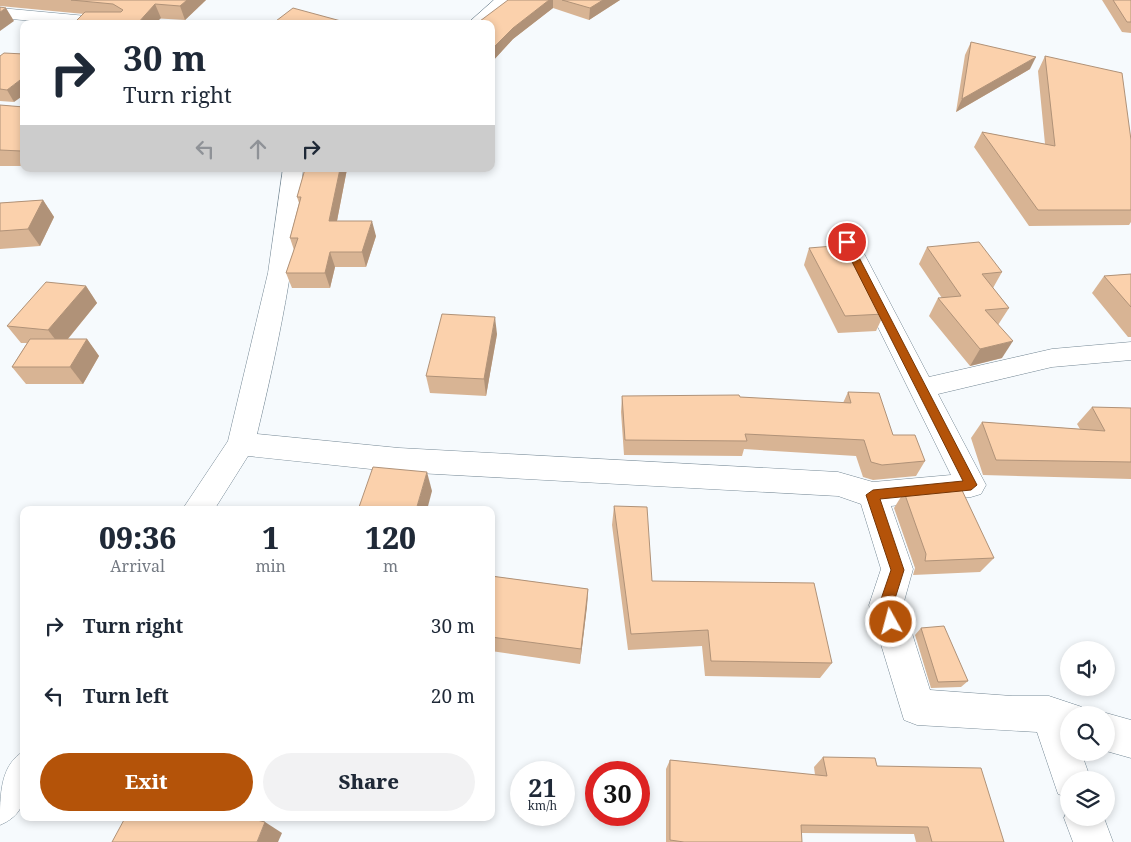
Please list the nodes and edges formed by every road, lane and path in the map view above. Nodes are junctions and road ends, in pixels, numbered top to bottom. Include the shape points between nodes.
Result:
1 (503, 0) edge
2 (0, 13) edge
3 (76, 20) edge
4 (480, 20) edge
5 (293, 172) edge
6 (847, 242) dead end
7 (1131, 351) edge
8 (922, 388) junction
9 (241, 444) junction
10 (873, 495) junction
11 (200, 506) edge
12 (1059, 717) edge
13 (1115, 735) edge
14 (1131, 739) edge
15 (1070, 771) edge
16 (20, 776) edge
17 (0, 805) edge
18 (1087, 826) edge
19 (1093, 842) edge

1 - 4 street
2 - 3 street
5 - 9 street via 291,206 268,341
6 - 8 street
7 - 8 street via 1052,358
8 - 10 street via 971,485
9 - 10 street via 398,460 838,484
9 - 11 street
10 - 12 street via 897,570 886,605 917,708
12 - 15 street
13 - 14 street
16 - 17 street
18 - 19 street

